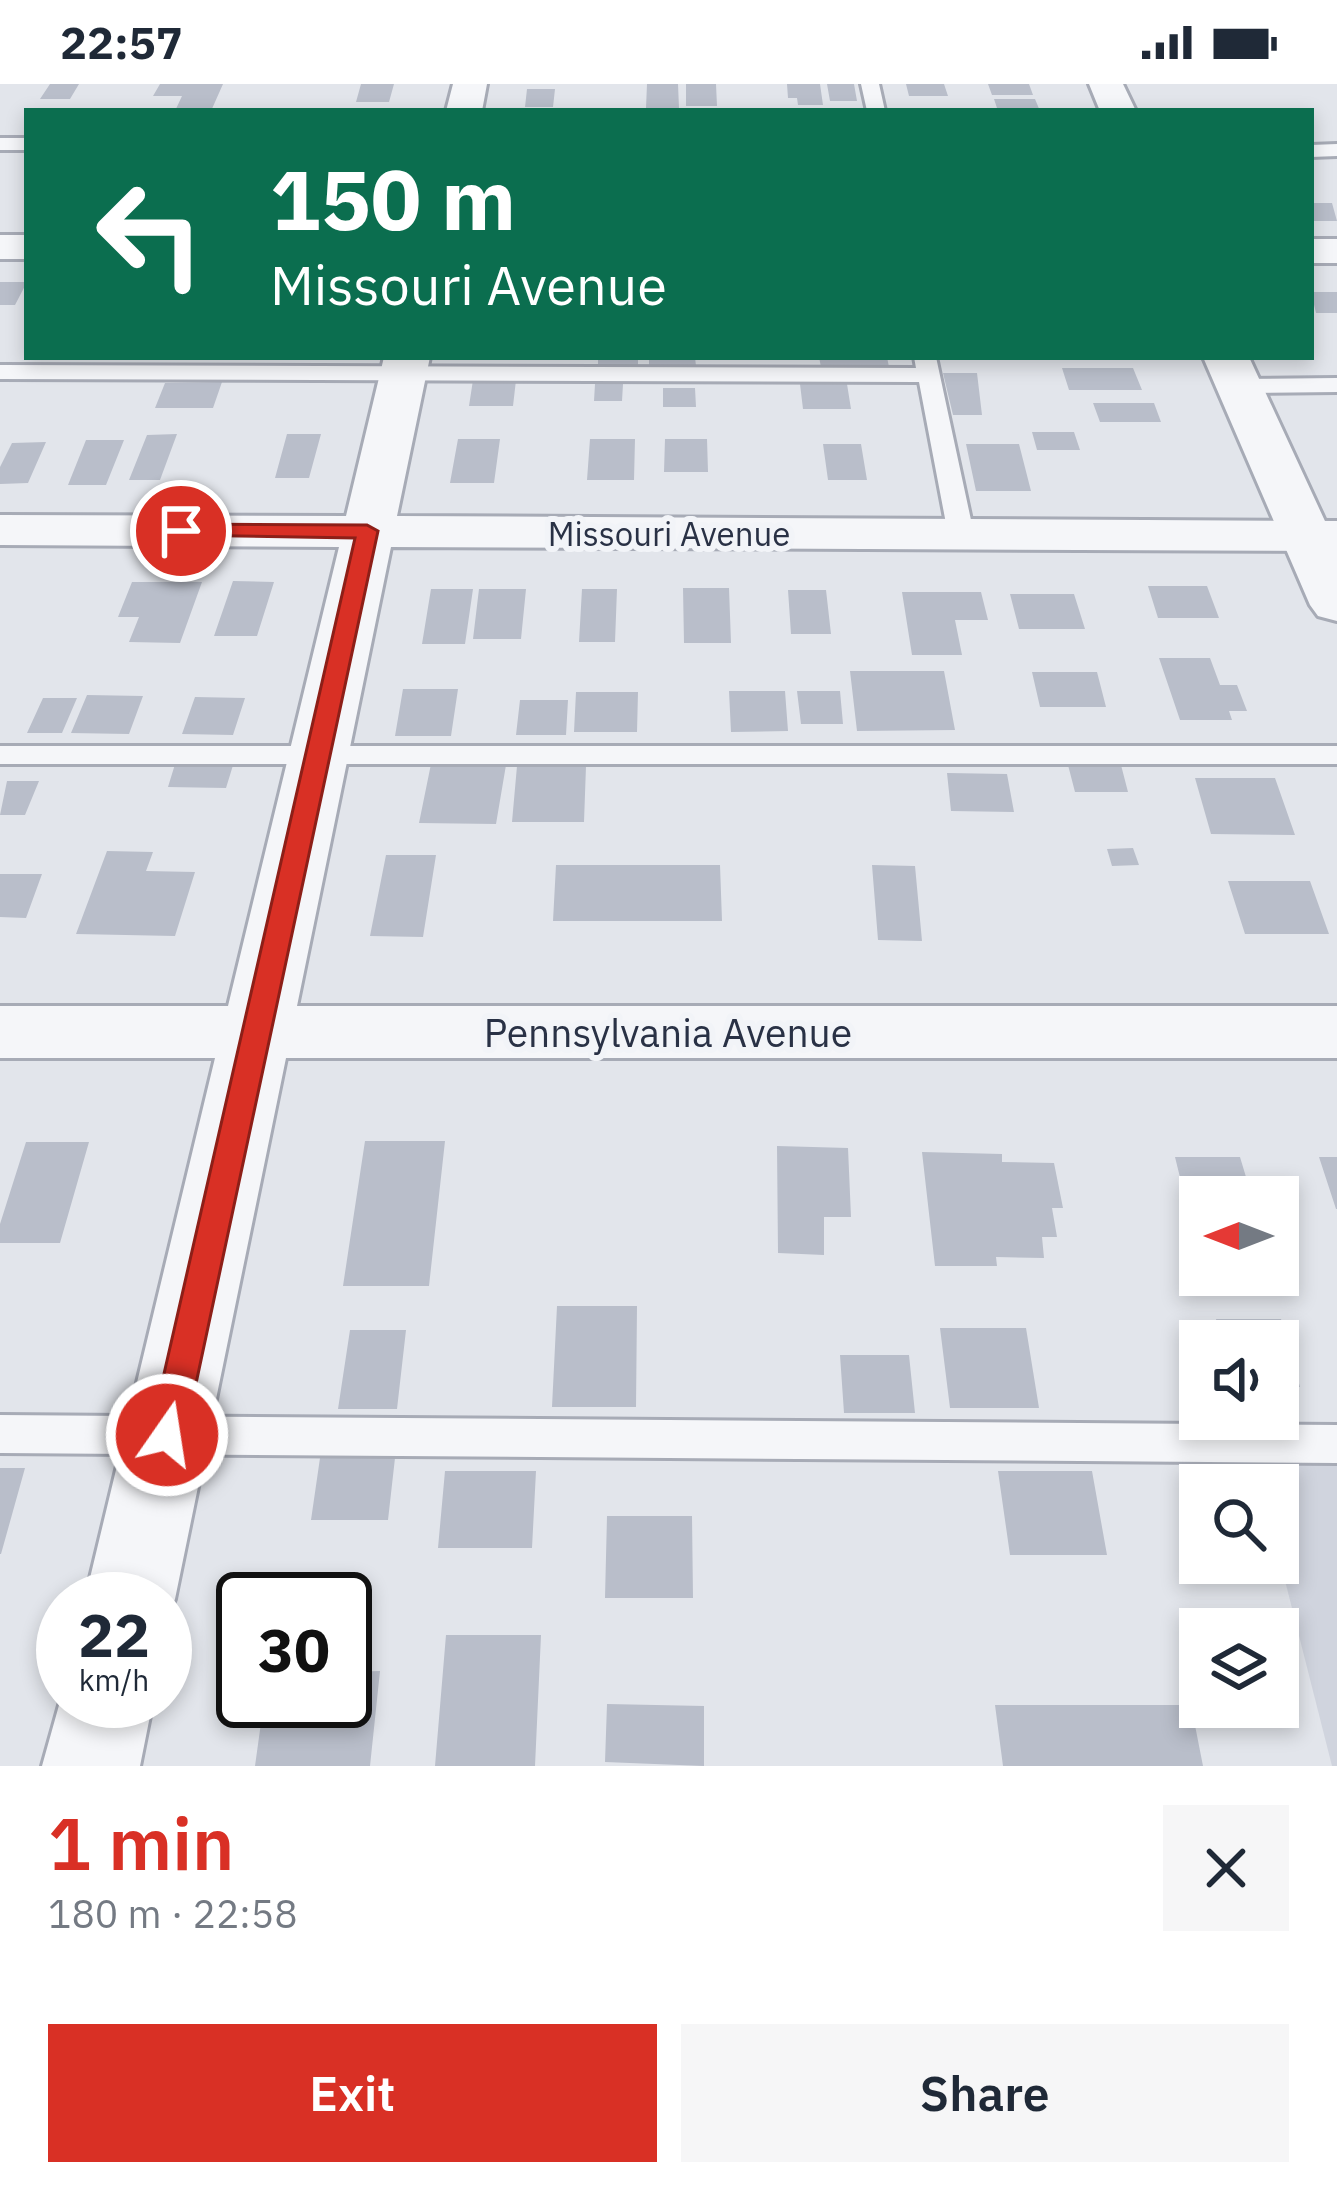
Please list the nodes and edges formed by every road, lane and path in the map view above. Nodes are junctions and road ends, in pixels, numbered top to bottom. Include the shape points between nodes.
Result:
1 (406, 364) edge
2 (926, 366) edge
3 (1232, 371) edge
4 (0, 372) edge
5 (1337, 386) edge
6 (0, 530) edge
7 (367, 531) junction
8 (961, 534) junction
9 (1322, 536) edge
10 (1337, 605) edge
11 (0, 755) edge
12 (1337, 755) edge
13 (318, 757) junction
14 (259, 1032) junction
15 (1337, 1032) edge
16 (0, 1033) edge
17 (0, 1434) edge
18 (167, 1435) junction
19 (1337, 1444) edge
20 (136, 1572) edge
21 (100, 1728) edge
22 (91, 1766) edge

1 - 2 lane
1 - 4 lane
1 - 7 street
2 - 8 lane
3 - 5 lane
3 - 9 street
6 - 7 street, Missouri Avenue
7 - 8 street, Missouri Avenue
7 - 13 street
8 - 9 street, Missouri Avenue
9 - 10 street
11 - 13 lane
12 - 13 lane
13 - 14 street
14 - 15 street, Pennsylvania Avenue
14 - 16 street, Pennsylvania Avenue
14 - 18 street
17 - 18 lane
18 - 19 lane
18 - 20 street
21 - 22 street

